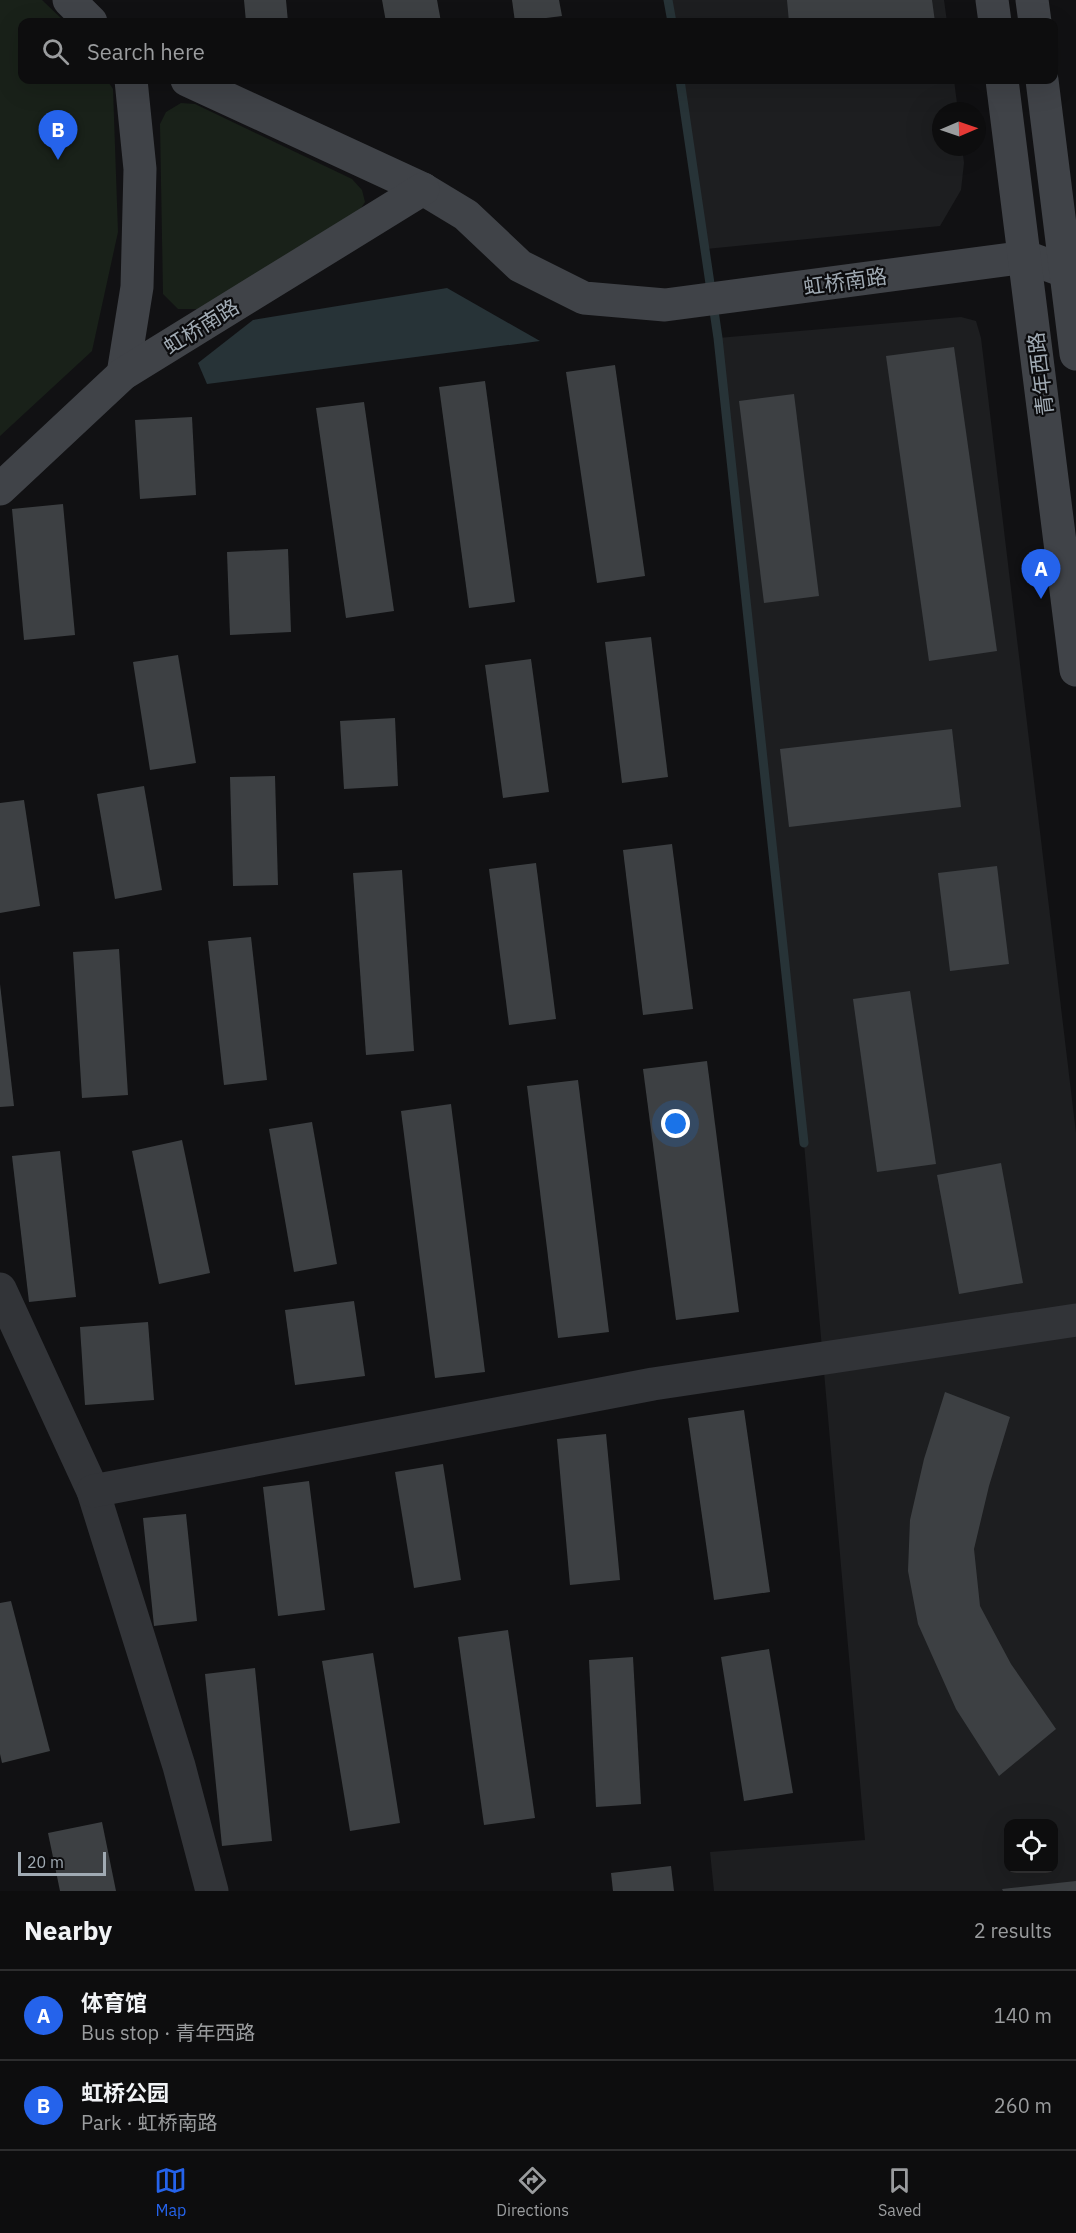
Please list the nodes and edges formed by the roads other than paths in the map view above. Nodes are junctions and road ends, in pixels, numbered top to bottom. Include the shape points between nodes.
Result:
1 (69, 0) edge
2 (992, 0) edge
3 (1032, 0) edge
4 (87, 18) edge
5 (994, 18) edge
6 (1034, 18) edge
7 (131, 84) edge
8 (196, 84) edge
9 (1003, 84) edge
10 (1043, 84) edge
11 (423, 189) junction
12 (1068, 222) edge
13 (1026, 257) junction
14 (1071, 272) edge
15 (1076, 354) edge
16 (123, 374) junction
17 (0, 489) edge
18 (1076, 670) edge
19 (0, 1289) edge
20 (1076, 1320) edge
21 (93, 1491) junction
22 (212, 1891) edge

1 - 4 street
2 - 5 street
3 - 6 street
7 - 16 street via 140,181 137,287
8 - 11 street, 虹桥南路
9 - 13 street, 青年西路
10 - 12 street, 青年西路
11 - 13 street, 虹桥南路 via 466,215 519,266 584,298 665,305
11 - 16 street, 虹桥南路
12 - 13 street
12 - 14 street, 青年西路
13 - 14 street
13 - 18 street, 青年西路
14 - 15 street, 青年西路
16 - 17 street, 虹桥南路
19 - 21 street
20 - 21 street via 653,1384
21 - 22 street via 179,1766

